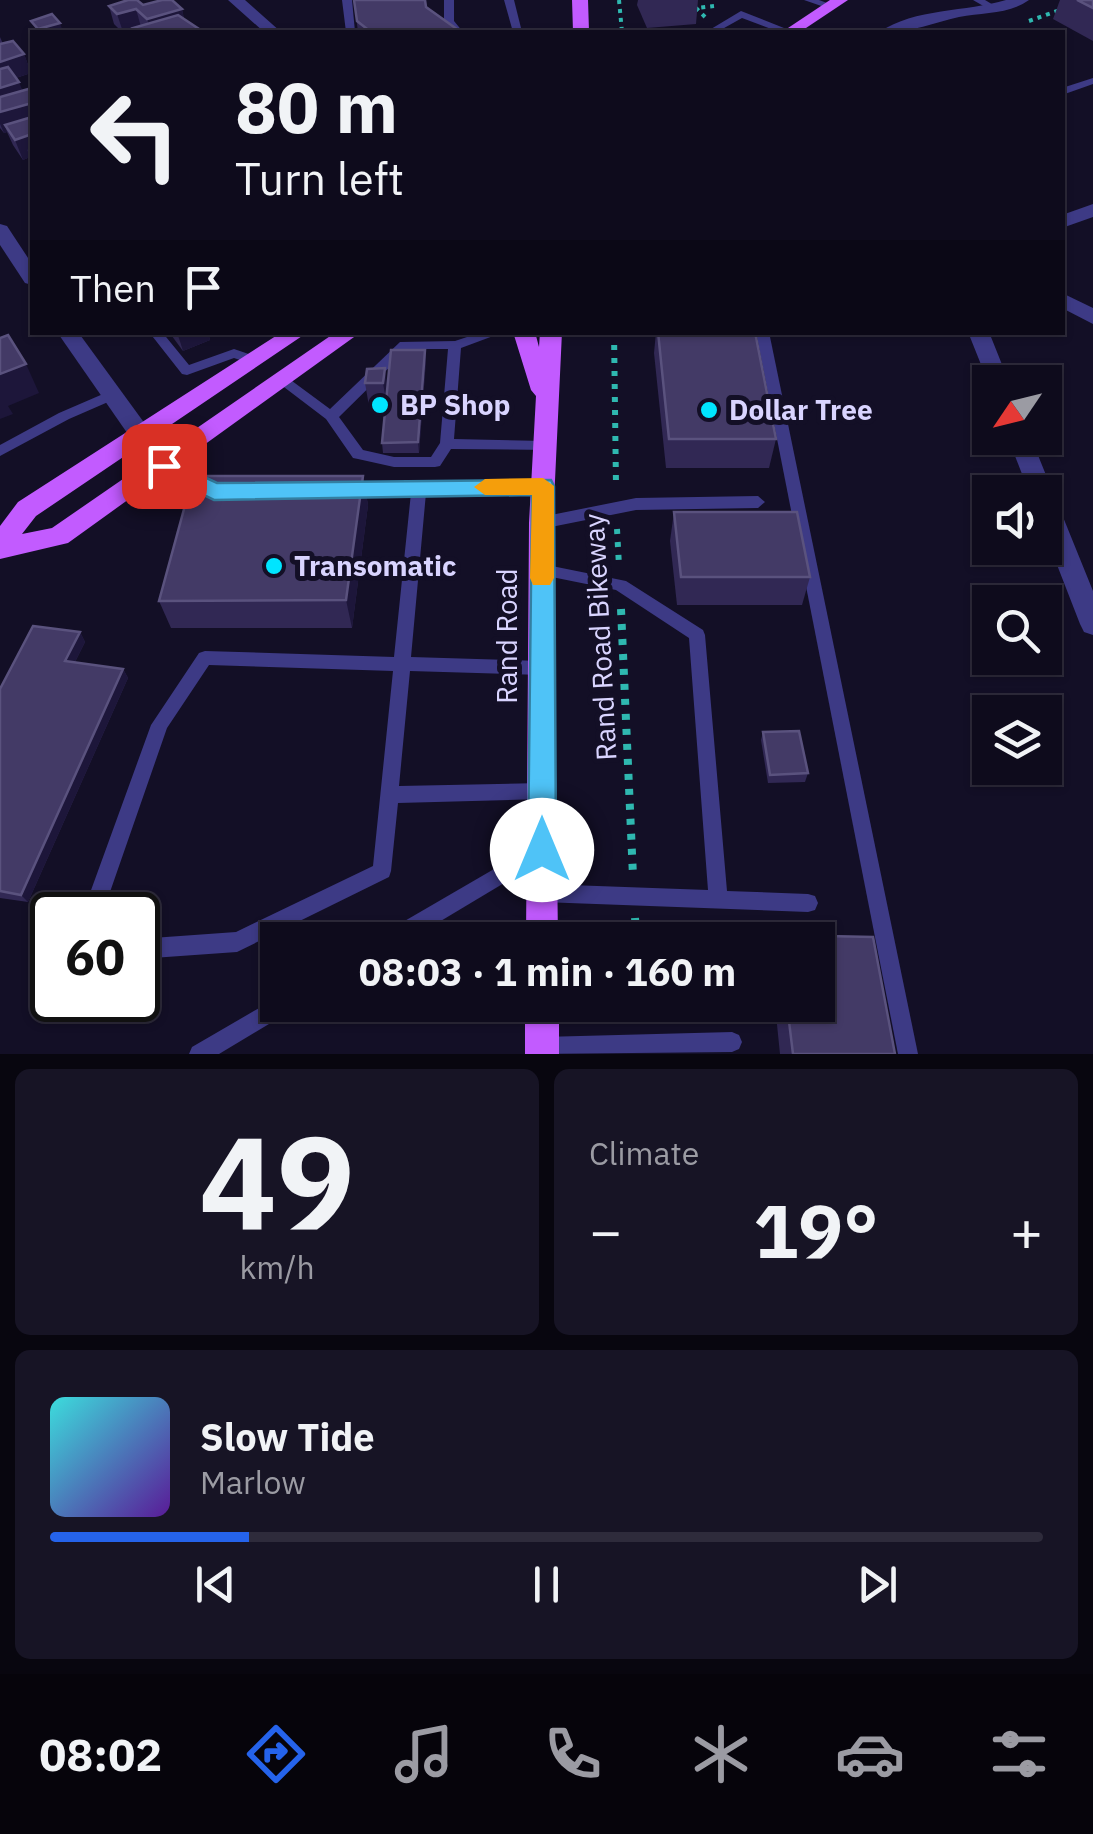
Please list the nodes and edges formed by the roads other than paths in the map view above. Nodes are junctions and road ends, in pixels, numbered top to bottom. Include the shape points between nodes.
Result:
1 (236, 0) edge
2 (346, 0) edge
3 (448, 0) edge
4 (509, 0) edge
5 (580, 0) edge
6 (809, 0) edge
7 (1021, 0) edge
8 (835, 3) edge
9 (987, 7) edge
10 (271, 30) edge
11 (351, 30) edge
12 (457, 30) edge
13 (517, 30) edge
14 (586, 30) edge
15 (713, 30) edge
16 (783, 30) edge
17 (791, 30) edge
18 (895, 30) edge
19 (949, 30) edge
20 (1093, 81) edge
21 (1065, 91) edge
22 (1093, 210) edge
23 (1065, 221) edge
24 (0, 230) edge
25 (30, 277) edge
26 (1065, 301) edge
27 (1093, 317) edge
28 (69, 335) edge
29 (157, 335) edge
30 (294, 335) edge
31 (346, 335) edge
32 (395, 335) edge
33 (488, 335) edge
34 (525, 335) edge
35 (551, 335) edge
36 (763, 335) edge
37 (979, 335) edge
38 (405, 345) junction
39 (456, 345) junction
40 (255, 361) junction
41 (991, 365) edge
42 (187, 371) junction
43 (283, 382) junction
44 (208, 392) junction
45 (110, 396) junction
46 (547, 406) junction
47 (331, 416) junction
48 (140, 434) junction
49 (447, 444) junction
50 (545, 446) junction
51 (0, 451) edge
52 (164, 466) junction
53 (543, 486) junction
54 (419, 488) junction
55 (326, 490) edge
56 (233, 491) edge
57 (758, 502) dead end
58 (542, 523) junction
59 (1062, 545) edge
60 (0, 547) edge
61 (542, 570) junction
62 (1093, 624) edge
63 (400, 664) junction
64 (542, 668) junction
65 (542, 790) junction
66 (388, 794) junction
67 (542, 850) junction
68 (100, 892) edge
69 (542, 893) junction
70 (718, 900) junction
71 (808, 903) dead end
72 (421, 922) edge
73 (542, 922) edge
74 (160, 948) edge
75 (260, 1018) edge
76 (542, 1022) edge
77 (732, 1042) dead end
78 (542, 1051) edge
79 (199, 1054) edge
80 (908, 1054) edge

1 - 10 street
2 - 11 lane
3 - 12 lane via 449,21
4 - 13 lane
5 - 14 main road
6 - 8 lane
7 - 9 street
8 - 17 main road
9 - 18 street
9 - 19 street via 980,21
15 - 16 lane via 741,14
20 - 21 lane
22 - 23 street
24 - 25 street
26 - 27 street
28 - 45 street
29 - 42 lane
30 - 40 main road
31 - 43 main road
32 - 38 lane
33 - 39 lane
34 - 46 main road
35 - 46 main road, Rand Road
36 - 80 lane
37 - 41 street
38 - 39 lane
38 - 47 lane
39 - 49 lane
40 - 42 lane via 234,354
40 - 44 main road
42 - 44 lane
43 - 47 lane
43 - 52 main road
44 - 48 main road
45 - 48 street
45 - 51 lane
46 - 50 main road, Rand Road
47 - 49 lane via 358,454 435,462
48 - 60 main road via 27,509
49 - 50 lane
50 - 53 main road, Rand Road
52 - 56 lane via 214,491
52 - 60 main road via 60,536
53 - 54 lane
53 - 58 main road, Rand Road
54 - 55 lane
54 - 63 lane
57 - 58 lane via 636,504
58 - 61 main road, Rand Road
59 - 62 street
61 - 64 main road, Rand Road
61 - 70 lane via 620,585 697,636
63 - 64 lane
63 - 66 lane
63 - 68 lane via 205,658 160,725
64 - 65 main road, Rand Road
65 - 66 lane
65 - 67 main road, Rand Road
66 - 74 lane via 382,870 237,942
67 - 69 main road, Rand Road
67 - 72 lane
69 - 70 lane
69 - 73 main road, Rand Road
70 - 71 lane
75 - 79 lane
76 - 78 main road
77 - 78 lane

